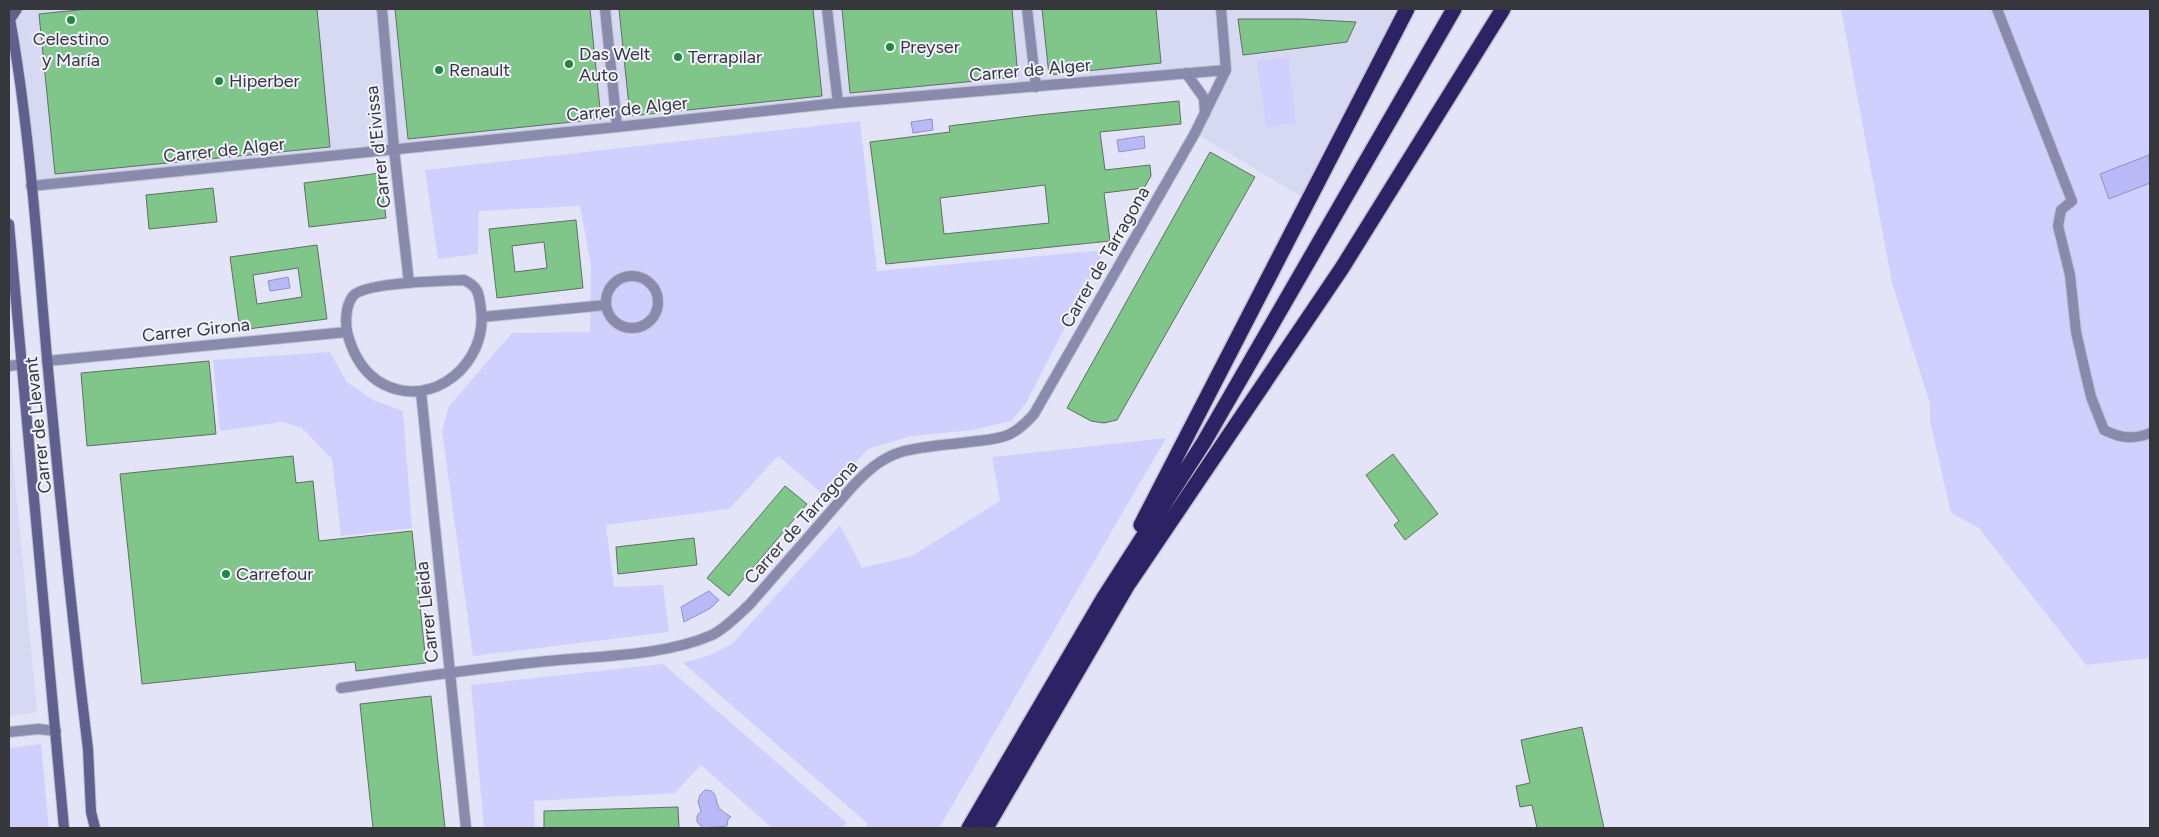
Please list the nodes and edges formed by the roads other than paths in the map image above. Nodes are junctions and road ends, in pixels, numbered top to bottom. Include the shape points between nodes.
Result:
1 (17, 9) edge
2 (382, 9) edge
3 (604, 9) edge
4 (827, 9) edge
5 (1028, 9) edge
6 (1221, 9) edge
7 (1407, 9) edge
8 (1454, 9) edge
9 (1503, 9) edge
10 (1997, 9) edge
11 (9, 20) edge
12 (1226, 70) junction
13 (1186, 73) junction
14 (1036, 86) junction
15 (838, 103) junction
16 (1205, 114) junction
17 (617, 127) junction
18 (394, 149) junction
19 (31, 186) junction
20 (9, 224) edge
21 (408, 283) junction
22 (606, 305) junction
23 (482, 317) junction
24 (347, 332) junction
25 (47, 361) junction
26 (23, 364) junction
27 (9, 366) edge
28 (421, 392) junction
29 (2150, 433) edge
30 (1204, 442) junction
31 (1129, 583) junction
32 (1103, 599) junction
33 (450, 672) junction
34 (341, 688) dead end
35 (56, 731) junction
36 (9, 732) edge
37 (64, 828) edge
38 (94, 828) edge
39 (466, 828) edge
40 (969, 828) edge
41 (986, 828) edge

1 - 11 main road
2 - 18 street, Carrer d'Eivissa
3 - 17 street
4 - 15 street
5 - 14 street
6 - 12 street
7 - 32 highway
8 - 30 highway
9 - 31 highway via 1342,268
10 - 29 street via 2072,201 2061,210 2058,226 2091,397 2104,430 2117,437 2138,438
11 - 19 main road, Carrer de Llevant
12 - 13 street, Carrer de Alger
12 - 16 street, Carrer de Tarragona
13 - 14 street, Carrer de Alger
13 - 16 street via 1204,98
14 - 15 street, Carrer de Alger
15 - 17 street, Carrer de Alger
16 - 33 street, Carrer de Tarragona via 1034,414 1023,426 1009,435 990,440 900,452 868,470 750,604 713,634 690,643 648,651
17 - 18 street, Carrer de Alger
18 - 19 street, Carrer de Alger
18 - 21 street, Carrer d'Eivissa
19 - 25 main road, Carrer de Llevant
20 - 26 main road, Carrer de Llevant
21 - 23 street via 464,280 473,285 480,296
21 - 24 street via 363,289 353,296 348,307
22 - 22 street via 614,321 621,326 638,327 653,317 658,300 646,280 630,276 615,283 606,297
22 - 23 street
23 - 28 street via 482,333 476,349 462,370 444,383
24 - 25 street, Carrer Girona
24 - 28 street via 353,352 365,370 383,384
25 - 38 main road, Carrer de Llevant
26 - 27 street
26 - 35 main road, Carrer de Llevant
28 - 33 street, Carrer Lleida
30 - 31 highway
30 - 32 highway
31 - 41 highway
32 - 40 highway
33 - 34 street, Carrer de Tarragona
33 - 39 street, Carrer Lleida
35 - 36 street
35 - 37 main road, Carrer de Llevant

